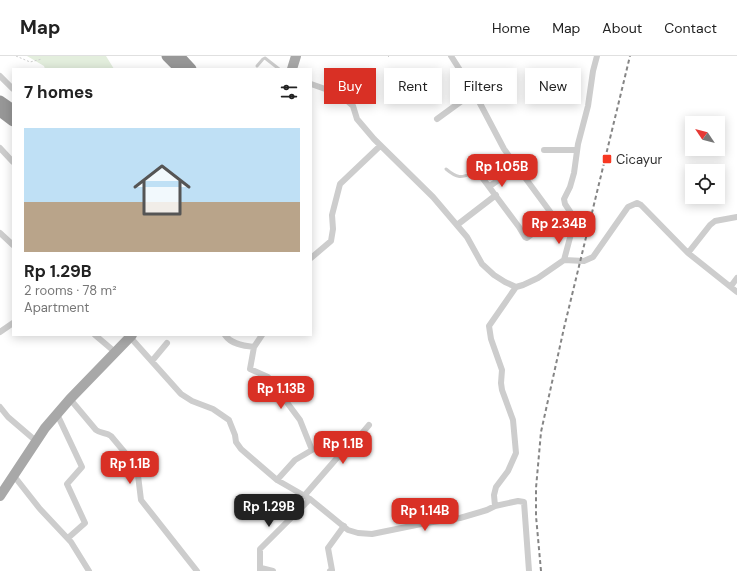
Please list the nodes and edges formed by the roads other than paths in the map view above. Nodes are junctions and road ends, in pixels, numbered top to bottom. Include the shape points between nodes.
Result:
1 (167, 56) edge
2 (179, 56) edge
3 (296, 56) edge
4 (451, 56) edge
5 (597, 56) edge
6 (257, 66) dead end
7 (179, 68) edge
8 (190, 68) edge
9 (278, 68) edge
10 (292, 68) edge
11 (459, 68) edge
12 (0, 76) edge
13 (312, 84) edge
14 (12, 88) edge
15 (0, 101) edge
16 (458, 104) edge
17 (480, 104) edge
18 (12, 109) edge
19 (0, 111) edge
20 (437, 119) dead end
21 (12, 120) edge
22 (380, 146) junction
23 (0, 148) edge
24 (544, 150) dead end
25 (577, 150) junction
26 (12, 161) edge
27 (517, 167) junction
28 (446, 169) dead end
29 (476, 170) joint
30 (490, 186) junction
31 (496, 195) junction
32 (554, 217) junction
33 (737, 218) edge
34 (457, 225) junction
35 (0, 232) edge
36 (571, 235) junction
37 (12, 245) edge
38 (688, 253) junction
39 (312, 257) edge
40 (564, 260) junction
41 (737, 278) edge
42 (731, 286) junction
43 (516, 287) junction
44 (737, 292) edge
45 (12, 324) edge
46 (0, 332) edge
47 (96, 336) edge
48 (131, 336) edge
49 (226, 336) edge
50 (261, 336) edge
51 (167, 343) dead end
52 (254, 348) junction
53 (115, 352) junction
54 (152, 361) junction
55 (70, 399) junction
56 (0, 407) edge
57 (57, 414) junction
58 (370, 424) dead end
59 (36, 441) junction
60 (14, 476) junction
61 (277, 480) junction
62 (0, 496) edge
63 (307, 497) junction
64 (495, 506) junction
65 (344, 526) junction
66 (68, 538) junction
67 (260, 569) edge
68 (89, 571) edge
69 (197, 571) edge
70 (274, 571) edge
71 (330, 571) edge
72 (530, 571) edge

1 - 7 highway
2 - 8 highway
3 - 10 main road
4 - 11 street
5 - 25 street
6 - 9 lane via 265,58
12 - 14 street
13 - 22 street via 331,91 353,106 357,119
15 - 18 highway
16 - 20 street
17 - 27 street via 504,149
19 - 21 highway
22 - 34 street via 433,197
22 - 39 street via 340,184 332,215 331,242
23 - 26 street
24 - 25 street
25 - 36 street via 574,173 564,199 575,219
27 - 30 street
27 - 32 street
28 - 29 lane via 460,177
29 - 30 street
30 - 31 street
31 - 32 street via 527,238
31 - 34 street
32 - 36 street
33 - 38 street via 715,221
34 - 43 street via 482,264 494,275
35 - 37 street
36 - 40 street
38 - 40 street via 637,203 628,208 593,257 584,261
38 - 42 street
40 - 43 street via 538,278
41 - 42 street
42 - 44 street
43 - 64 street via 490,326 491,339 502,370 502,390 513,420 516,453 508,471 496,487
45 - 46 street
47 - 53 street
48 - 53 main road
48 - 54 street
49 - 52 street via 228,340 242,346
50 - 52 street
51 - 54 street
52 - 61 street via 250,369 268,378 300,420 312,450 296,460
53 - 55 main road
54 - 61 street via 186,398 213,409 229,420 239,447
55 - 57 main road
55 - 69 street via 96,430 111,436 137,467 141,500
56 - 59 street
57 - 59 main road
57 - 66 street via 82,467 67,484 86,523
58 - 63 street via 348,450 337,458
59 - 60 main road
60 - 62 main road
60 - 66 street via 40,509
61 - 63 street
63 - 65 street
63 - 67 street via 260,549
64 - 65 street via 460,518 372,534 358,533
64 - 72 street via 524,502
65 - 71 street via 328,548 332,570
66 - 68 street
67 - 70 street

